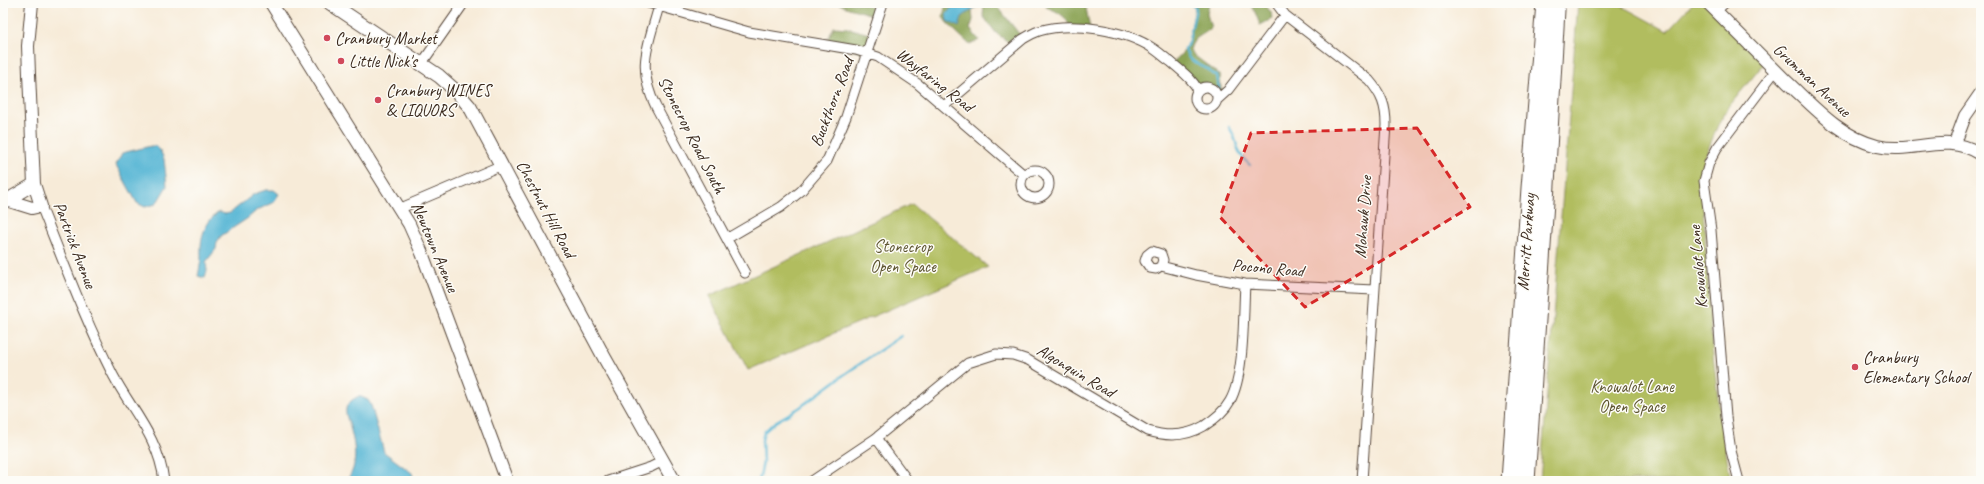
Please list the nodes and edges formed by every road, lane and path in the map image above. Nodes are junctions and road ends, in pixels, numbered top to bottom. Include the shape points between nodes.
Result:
1 (32, 3) edge
2 (271, 3) edge
3 (330, 3) edge
4 (464, 3) edge
5 (648, 3) edge
6 (883, 3) edge
7 (1276, 3) edge
8 (1545, 3) edge
9 (1556, 3) edge
10 (1725, 3) edge
11 (659, 6) junction
12 (1712, 7) edge
13 (1285, 15) junction
14 (868, 52) junction
15 (422, 63) junction
16 (1776, 70) junction
17 (1198, 90) junction
18 (1981, 94) edge
19 (1217, 100) junction
20 (944, 106) junction
21 (1955, 143) junction
22 (1981, 154) edge
23 (502, 165) junction
24 (1024, 175) dead end
25 (34, 184) junction
26 (5, 200) edge
27 (41, 206) junction
28 (401, 208) junction
29 (728, 238) junction
30 (1161, 266) dead end
31 (745, 272) dead end
32 (1245, 284) junction
33 (1374, 290) junction
34 (876, 438) junction
35 (663, 461) junction
36 (164, 481) edge
37 (508, 481) edge
38 (608, 481) edge
39 (674, 481) edge
40 (812, 481) edge
41 (908, 481) edge
42 (1362, 481) edge
43 (1510, 481) edge
44 (1526, 481) edge
45 (1739, 481) edge

1 - 25 street, Partrick Avenue via 28,46
2 - 28 street, Newtown Avenue
3 - 15 main road, Chestnut Hill Road
4 - 15 street
5 - 11 street, Wayfaring Road
6 - 14 street, Buckthorn Road
7 - 13 street, Mohawk Drive
8 - 43 highway, Merritt Parkway
9 - 44 highway, Merritt Parkway
10 - 12 street
11 - 14 street, Wayfaring Road via 764,35
11 - 29 street, Stonecrop Road South via 644,61 646,84
12 - 16 street, Grumman Avenue
13 - 19 street via 1228,90
13 - 33 street, Mohawk Drive via 1369,80 1384,105 1386,125
14 - 20 street, Wayfaring Road via 905,74
14 - 29 street, Buckthorn Road via 846,117 827,161 800,191 781,207
15 - 23 main road, Chestnut Hill Road via 451,85 465,100
16 - 21 street, Grumman Avenue via 1827,120 1866,143 1897,147
16 - 45 street, Knowalot Lane via 1717,148 1704,181 1711,230 1726,417
17 - 19 street via 1205,87 1213,90
17 - 19 street via 1195,101 1199,107 1210,109
17 - 20 street via 1190,78 1154,49 1139,41 1090,28 1052,28 1038,31 1023,39
18 - 21 street via 1964,116
20 - 24 street, Wayfaring Road
21 - 22 street, Grumman Avenue
23 - 28 street
23 - 35 main road, Chestnut Hill Road via 604,357
25 - 26 street
25 - 27 street, Partrick Avenue
26 - 27 street via 32,208
27 - 36 street, Partrick Avenue via 73,289 103,354 157,450
28 - 37 street, Newtown Avenue via 420,248
29 - 31 street, Stonecrop Road South
30 - 32 street, Pocono Road
32 - 33 street, Pocono Road
32 - 34 street, Algonquin Road via 1236,391 1223,412 1197,430 1178,435 1148,431 1028,360 1013,355 996,354 977,359 959,369
33 - 42 street, Mohawk Drive
34 - 40 street, Algonquin Road
34 - 41 street
35 - 38 street
35 - 39 main road, Chestnut Hill Road

